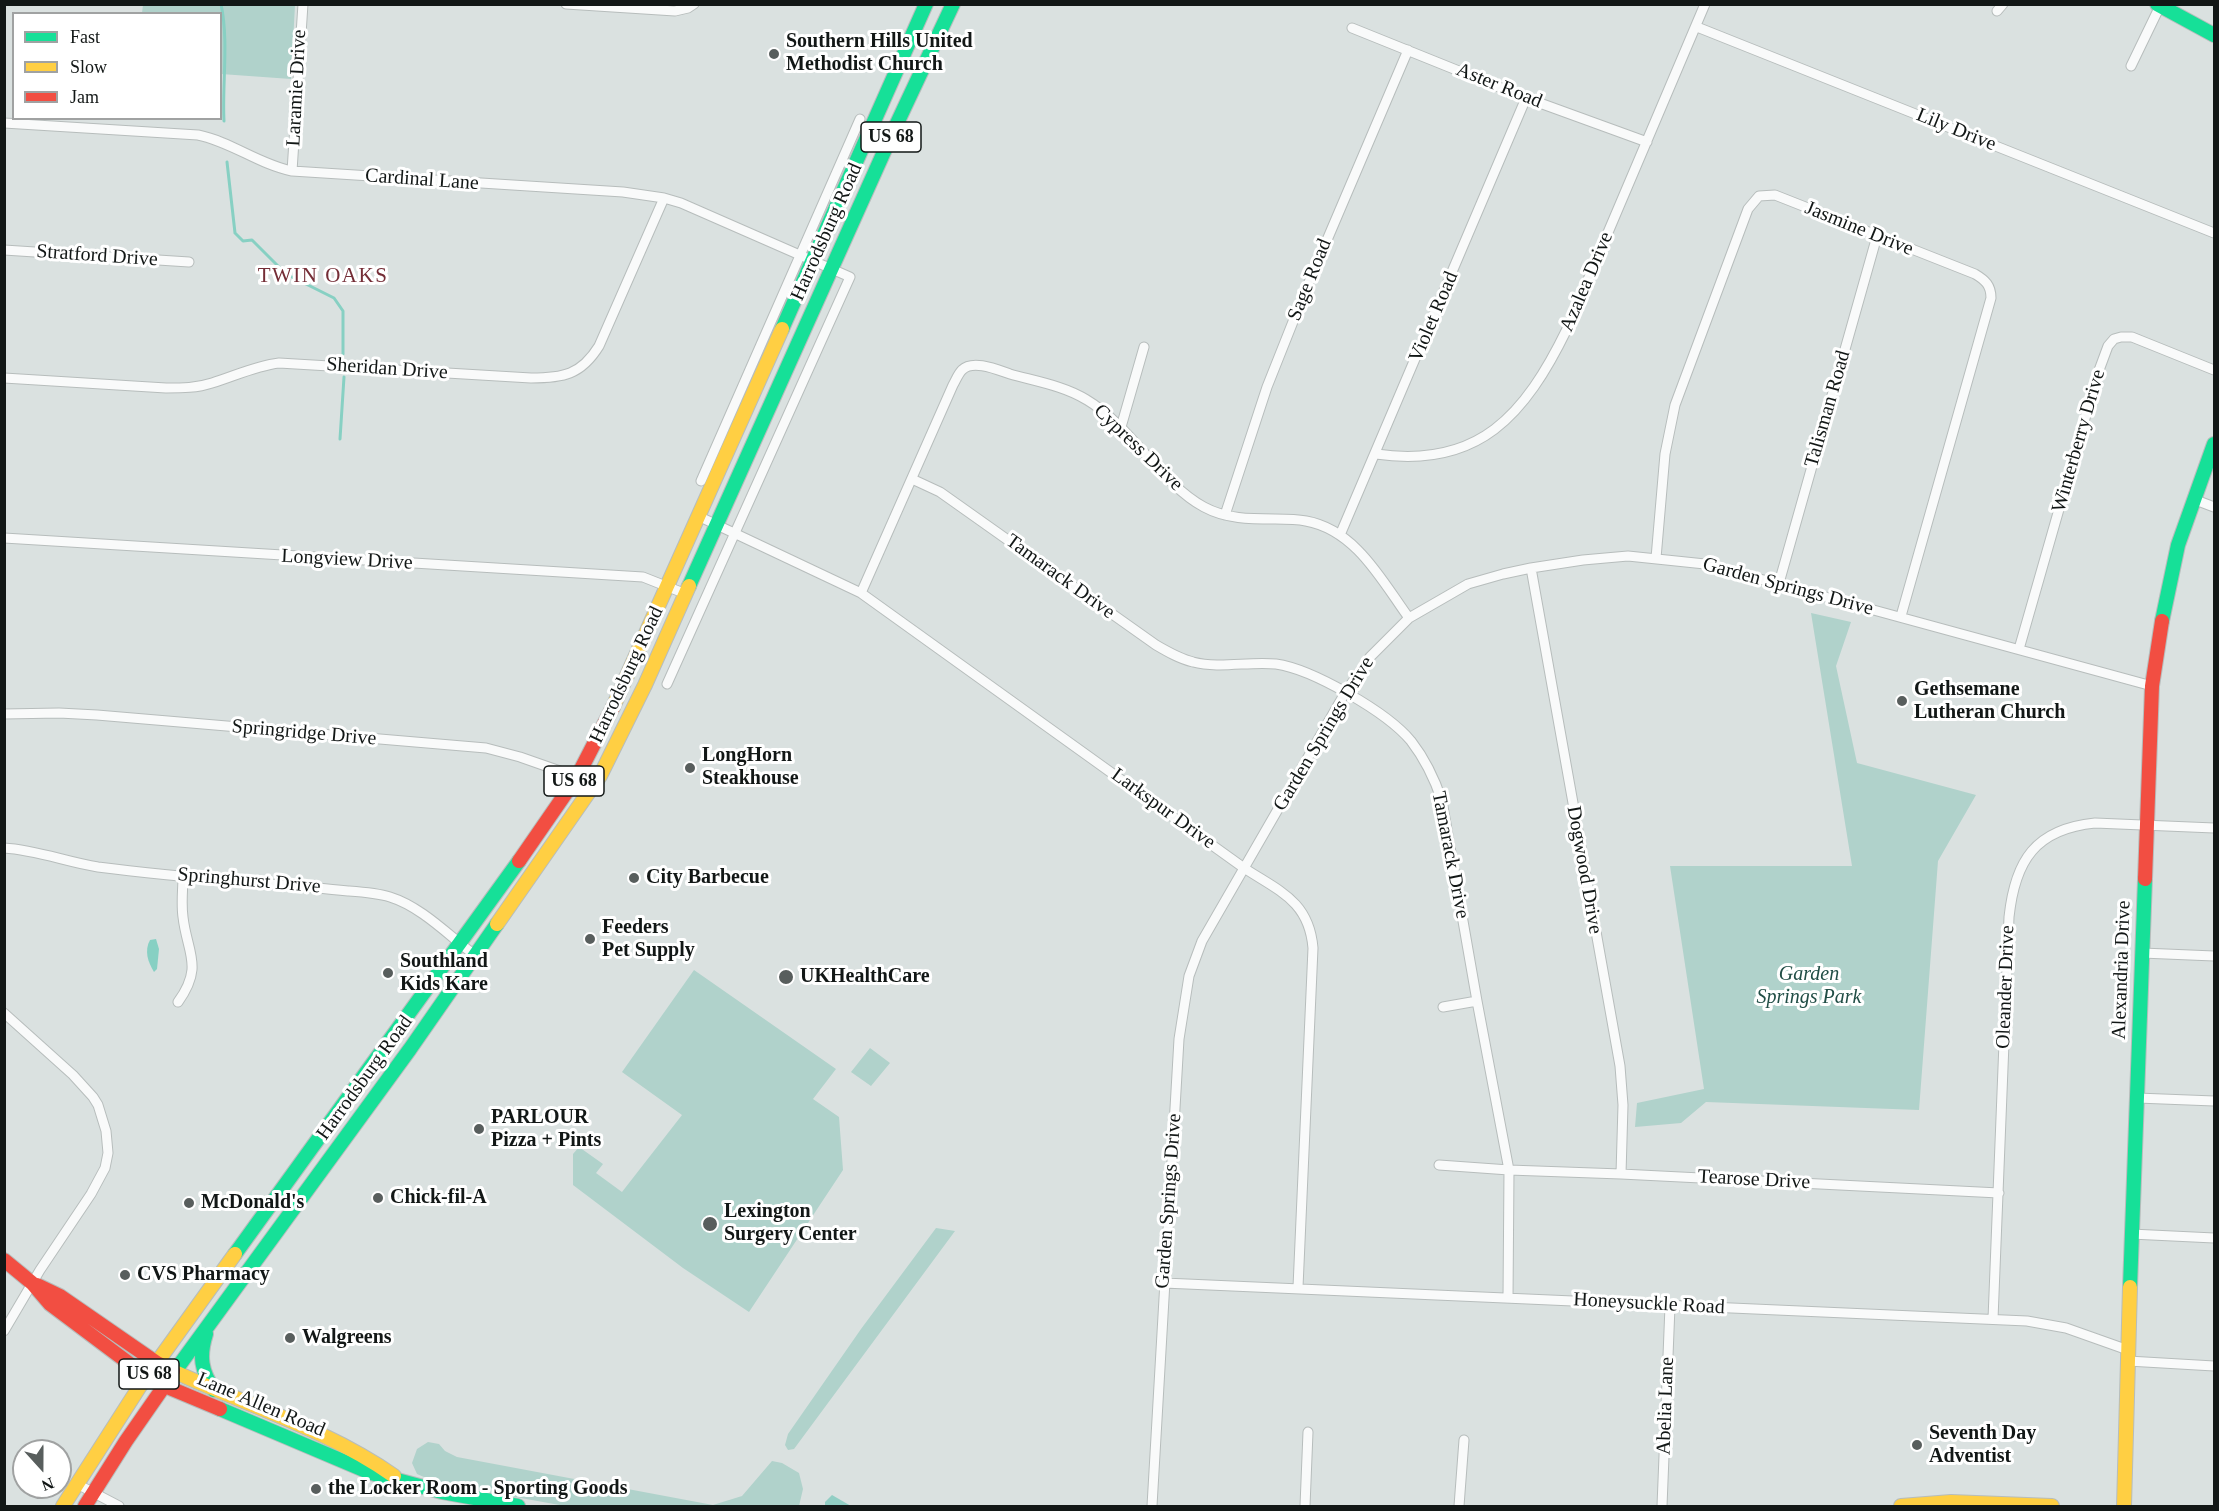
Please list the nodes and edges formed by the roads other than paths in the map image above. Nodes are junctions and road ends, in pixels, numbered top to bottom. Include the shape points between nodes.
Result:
1 (303, 4) edge
2 (566, 4) edge
3 (926, 4) edge
4 (953, 4) edge
5 (1705, 4) edge
6 (2158, 5) edge
7 (691, 6) edge
8 (1697, 27) junction
9 (1352, 28) dead end
10 (2214, 35) edge
11 (1408, 50) junction
12 (2131, 66) dead end
13 (1526, 98) junction
14 (860, 119) dead end
15 (4, 123) edge
16 (1647, 142) junction
17 (292, 171) junction
18 (664, 198) junction
19 (2214, 233) edge
20 (1877, 236) junction
21 (4, 250) edge
22 (799, 255) junction
23 (812, 261) junction
24 (189, 262) dead end
25 (831, 269) junction
26 (1144, 347) dead end
27 (2214, 370) edge
28 (4, 378) edge
29 (1121, 427) junction
30 (2214, 444) edge
31 (1376, 454) junction
32 (912, 479) junction
33 (701, 481) dead end
34 (2193, 499) junction
35 (2214, 507) edge
36 (1225, 515) junction
37 (698, 516) junction
38 (718, 524) junction
39 (735, 532) junction
40 (1340, 535) junction
41 (4, 538) edge
42 (1656, 558) junction
43 (1532, 568) junction
44 (1779, 583) junction
45 (666, 586) junction
46 (861, 593) junction
47 (686, 594) junction
48 (1900, 616) junction
49 (1409, 618) junction
50 (2019, 649) junction
51 (667, 684) dead end
52 (2152, 686) junction
53 (1345, 693) junction
54 (4, 714) edge
55 (600, 776) junction
56 (577, 777) junction
57 (2148, 825) junction
58 (2214, 828) edge
59 (4, 848) edge
60 (1244, 868) junction
61 (183, 875) junction
62 (459, 943) junction
63 (2142, 952) junction
64 (476, 956) junction
65 (2214, 956) edge
66 (1477, 1001) junction
67 (178, 1002) dead end
68 (1443, 1007) dead end
69 (4, 1013) edge
70 (2137, 1098) junction
71 (2214, 1101) edge
72 (1439, 1165) dead end
73 (1509, 1170) junction
74 (1621, 1174) junction
75 (1999, 1192) junction
76 (2131, 1234) junction
77 (2214, 1238) edge
78 (4, 1260) edge
79 (1164, 1282) junction
80 (32, 1283) junction
81 (1299, 1287) junction
82 (1508, 1298) junction
83 (1670, 1306) junction
84 (1993, 1319) junction
85 (209, 1323) junction
86 (4, 1331) edge
87 (2128, 1356) junction
88 (157, 1363) junction
89 (2214, 1366) edge
90 (174, 1372) junction
91 (148, 1376) junction
92 (165, 1386) junction
93 (214, 1390) junction
94 (1308, 1432) dead end
95 (1464, 1440) dead end
96 (399, 1480) junction
97 (77, 1484) junction
98 (93, 1493) junction
99 (2021, 1505) edge
100 (63, 1506) edge
101 (85, 1506) edge
102 (119, 1506) edge
103 (518, 1506) edge
104 (1152, 1506) edge
105 (1305, 1506) edge
106 (1459, 1506) edge
107 (1662, 1506) edge
108 (1901, 1506) edge
109 (2052, 1506) edge
110 (2124, 1506) edge

1 - 17 street, Laramie Drive
2 - 7 street via 675,11
3 - 23 main road, Harrodsburg Road / US 68
4 - 25 main road, Harrodsburg Road / US 68
5 - 8 street, Azalea Drive
6 - 10 main road
6 - 12 street
8 - 16 street, Azalea Drive
8 - 19 street, Lily Drive
9 - 11 street, Aster Road
11 - 13 street, Aster Road
11 - 36 street, Sage Road via 1267,387
13 - 16 street, Aster Road
13 - 31 street, Violet Road
14 - 22 street
15 - 17 street, Cardinal Lane via 198,135 225,142 261,162
16 - 31 street, Azalea Drive via 1563,339 1548,369 1518,407 1487,436 1460,448 1425,456
17 - 18 street, Cardinal Lane via 623,192
18 - 22 street, Cardinal Lane
18 - 28 street, Sheridan Drive via 600,346 582,367 563,376 531,378 279,363 190,388
20 - 42 street, Jasmine Drive via 1775,195 1759,196 1753,201 1675,405 1665,454
20 - 44 street, Talisman Road
20 - 48 street, Jasmine Drive via 1974,273 1984,279 1991,291
21 - 24 street, Stratford Drive
22 - 23 street, Cardinal Lane
22 - 33 street
23 - 25 street, Cardinal Lane
23 - 37 main road, Harrodsburg Road / US 68
25 - 38 main road, Harrodsburg Road / US 68
25 - 39 street via 850,277
26 - 29 street
27 - 50 street, Winterberry Drive via 2132,337 2114,339 2108,346
29 - 32 street, Cypress Drive via 1074,394 989,368 969,366 960,371
29 - 36 street, Cypress Drive via 1183,492
30 - 34 main road, Alexandria Drive
31 - 40 street, Violet Road
32 - 46 street, Cypress Drive
32 - 53 street, Tamarack Drive via 940,492 1178,657 1206,665 1280,665 1306,672
34 - 35 street
34 - 52 main road, Alexandria Drive via 2169,584
36 - 40 street, Cypress Drive via 1306,521
37 - 38 street, Larkspur Drive
37 - 45 main road, Harrodsburg Road / US 68
38 - 39 street, Larkspur Drive
38 - 47 main road, Harrodsburg Road / US 68
39 - 46 street, Larkspur Drive
39 - 51 street
40 - 49 street, Cypress Drive via 1372,567
41 - 45 street, Longview Drive via 643,578
42 - 43 street, Garden Springs Drive via 1605,557
42 - 44 street, Garden Springs Drive via 1705,564
43 - 49 street, Garden Springs Drive via 1468,584
43 - 74 street, Dogwood Drive via 1620,1066
44 - 48 street, Garden Springs Drive
45 - 47 street, Longview Drive
45 - 56 main road, Harrodsburg Road / US 68 via 616,702
46 - 60 street, Larkspur Drive
47 - 55 main road, Harrodsburg Road / US 68
48 - 50 street, Garden Springs Drive
49 - 53 street, Garden Springs Drive via 1370,657
50 - 52 street, Garden Springs Drive
52 - 57 main road, Alexandria Drive
53 - 60 street, Garden Springs Drive
53 - 66 street, Tamarack Drive via 1399,728 1435,781 1443,801
54 - 56 street, Springridge Drive via 58,712 476,747 502,751
55 - 56 street, Springridge Drive
55 - 64 main road, Harrodsburg Road / US 68
56 - 62 main road, Harrodsburg Road / US 68
57 - 58 street, Oleander Drive
57 - 63 main road, Alexandria Drive
57 - 75 street, Oleander Drive via 2095,823 2068,828 2048,838 2030,854 2016,877 2009,917
59 - 61 street, Springhurst Drive via 35,851 82,864
60 - 79 street, Garden Springs Drive via 1202,941 1189,976 1179,1039
60 - 81 street, Larkspur Drive via 1300,908 1312,933
61 - 62 street, Springhurst Drive via 388,896 426,917
61 - 67 street via 183,920 192,969
62 - 64 street, Springhurst Drive
62 - 88 main road, Harrodsburg Road / US 68
63 - 65 street
63 - 70 main road, Alexandria Drive
64 - 85 main road, Harrodsburg Road / US 68
66 - 68 street
66 - 73 street, Tamarack Drive
69 - 80 street via 93,1097 108,1143 105,1168 92,1194
70 - 71 street
70 - 76 main road, Alexandria Drive
72 - 73 street, Tearose Drive
73 - 74 street, Tearose Drive
73 - 82 street, Tamarack Drive
74 - 75 street, Tearose Drive
75 - 84 street, Oleander Drive
76 - 77 street
76 - 87 main road, Alexandria Drive
78 - 80 main road, Lane Allen Road
79 - 81 street, Honeysuckle Road
79 - 104 street, Garden Springs Drive
80 - 86 street
80 - 88 main road, Lane Allen Road via 60,1296
80 - 91 main road, Lane Allen Road via 50,1304
81 - 82 street, Honeysuckle Road
82 - 83 street, Honeysuckle Road
83 - 84 street, Honeysuckle Road
83 - 107 street, Abelia Lane
84 - 87 street, Honeysuckle Road via 2066,1328
85 - 90 main road, Harrodsburg Road / US 68
85 - 93 main road via 200,1364
87 - 89 street, Honeysuckle Road
87 - 110 main road, Alexandria Drive
88 - 90 main road, Lane Allen Road
88 - 91 main road, Harrodsburg Road / US 68
90 - 92 main road, Harrodsburg Road / US 68
90 - 93 main road, Lane Allen Road
91 - 92 main road, Lane Allen Road
91 - 97 main road, Harrodsburg Road / US 68
92 - 96 main road, Lane Allen Road via 370,1473
92 - 98 main road, Harrodsburg Road / US 68
93 - 96 main road, Lane Allen Road via 327,1437
94 - 105 street
95 - 106 street
96 - 103 main road, Lane Allen Road
97 - 98 street
97 - 100 main road, Harrodsburg Road / US 68
98 - 101 main road, Harrodsburg Road / US 68
98 - 102 street
99 - 108 main road via 1951,1502
99 - 109 main road

